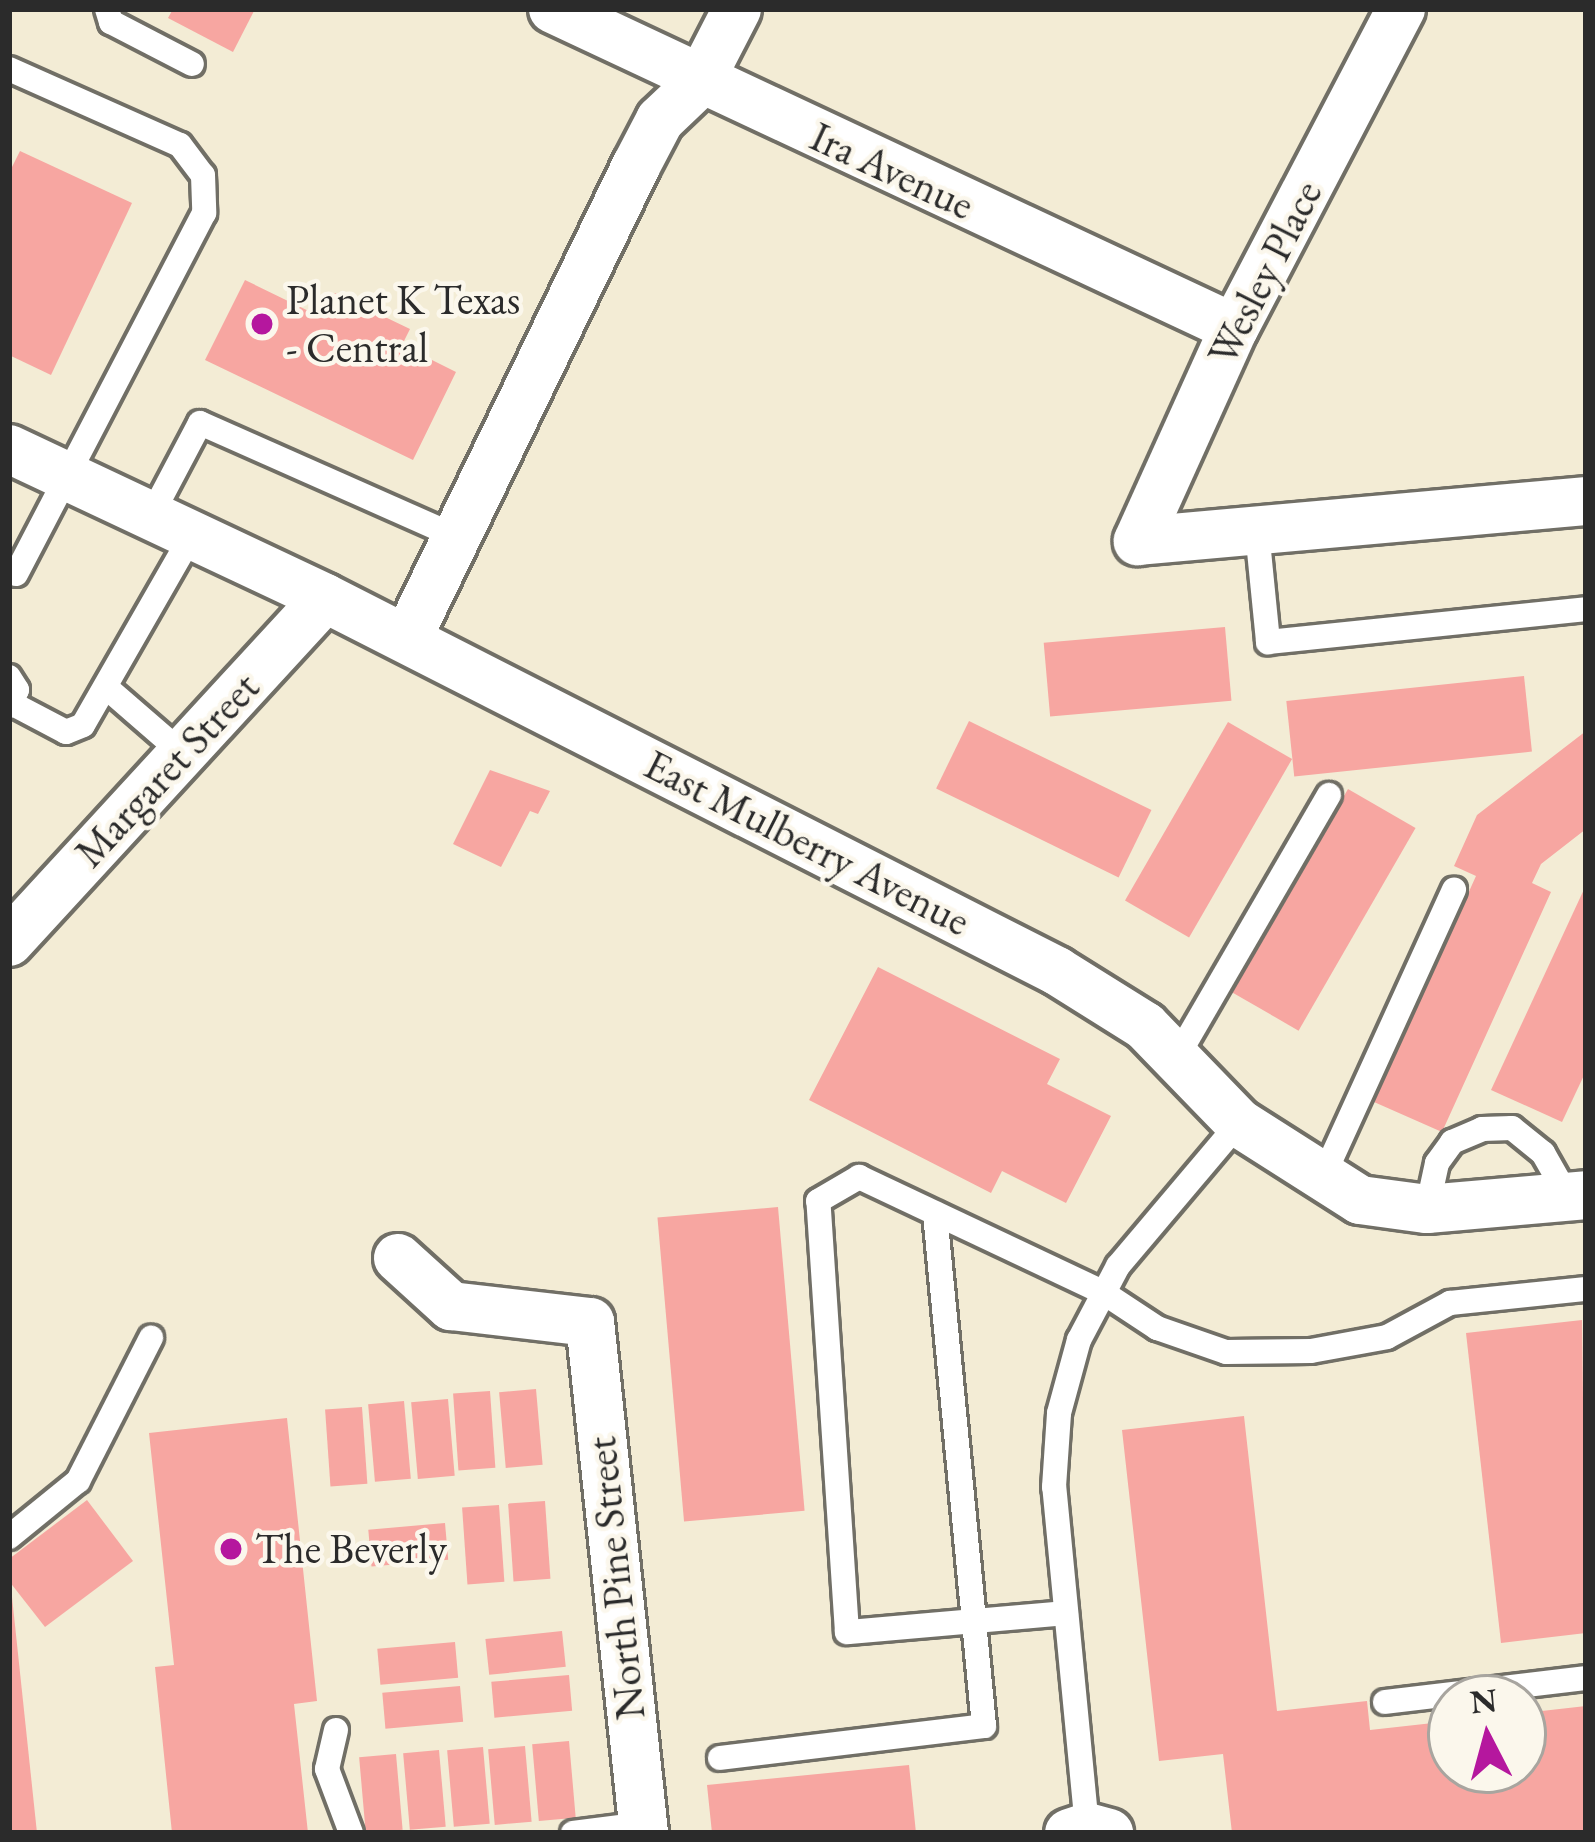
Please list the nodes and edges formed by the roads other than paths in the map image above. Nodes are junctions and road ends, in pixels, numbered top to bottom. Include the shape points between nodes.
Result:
1 (107, 9) edge
2 (553, 9) edge
3 (737, 9) edge
4 (1401, 9) edge
5 (192, 64) dead end
6 (9, 69) edge
7 (699, 82) junction
8 (1234, 328) junction
9 (9, 448) edge
10 (64, 475) junction
11 (1586, 501) edge
12 (171, 525) junction
13 (1257, 530) junction
14 (458, 537) junction
15 (16, 574) dead end
16 (325, 598) junction
17 (1586, 609) edge
18 (407, 638) junction
19 (9, 677) edge
20 (107, 688) junction
21 (10, 705) edge
22 (182, 753) junction
23 (1328, 795) dead end
24 (1454, 889) dead end
25 (9, 942) edge
26 (1177, 1057) junction
27 (1239, 1123) junction
28 (1324, 1177) junction
29 (1577, 1196) edge
30 (1427, 1209) junction
31 (935, 1213) junction
32 (398, 1258) dead end
33 (1586, 1289) edge
34 (1104, 1293) junction
35 (151, 1338) dead end
36 (9, 1537) edge
37 (1066, 1613) junction
38 (972, 1621) junction
39 (1586, 1678) edge
40 (1385, 1702) dead end
41 (336, 1730) dead end
42 (720, 1757) dead end
43 (643, 1828) edge
44 (1089, 1831) edge
45 (350, 1833) edge
46 (573, 1833) edge

1 - 5 lane via 111,22
2 - 7 street, Ira Avenue
3 - 7 street
4 - 8 street, Wesley Place
6 - 10 lane via 140,123 180,145 203,175 204,213 182,264
7 - 8 street, Ira Avenue
7 - 14 street via 652,135
8 - 13 street, Wesley Place via 1138,541
9 - 10 street, East Mulberry Avenue
10 - 12 street, East Mulberry Avenue
10 - 15 lane
11 - 13 street
12 - 14 lane via 200,423
12 - 16 street, East Mulberry Avenue
12 - 20 lane
13 - 17 lane via 1268,642
14 - 18 street
16 - 18 street, East Mulberry Avenue
16 - 22 street, Margaret Street
18 - 26 street, East Mulberry Avenue via 1057,970
19 - 21 lane via 16,690
20 - 21 lane via 83,725 66,732
20 - 22 lane
22 - 25 street, Margaret Street
23 - 26 lane
24 - 28 lane
26 - 27 street, East Mulberry Avenue
27 - 28 street, East Mulberry Avenue
27 - 34 lane
28 - 30 street, East Mulberry Avenue via 1360,1200
29 - 30 street, East Mulberry Avenue
29 - 30 lane via 1512,1128 1481,1129 1452,1142 1437,1163
31 - 34 lane
31 - 38 lane
31 - 38 lane via 859,1177 818,1201 847,1632
32 - 43 street, North Pine Street via 451,1306 590,1322
33 - 34 lane via 1450,1303 1387,1337 1311,1351 1226,1352 1157,1328
34 - 37 lane via 1079,1340 1057,1429
35 - 36 lane via 78,1481
37 - 38 lane
37 - 44 lane
38 - 42 lane via 984,1726
39 - 40 lane
41 - 45 lane via 327,1769
43 - 46 lane

